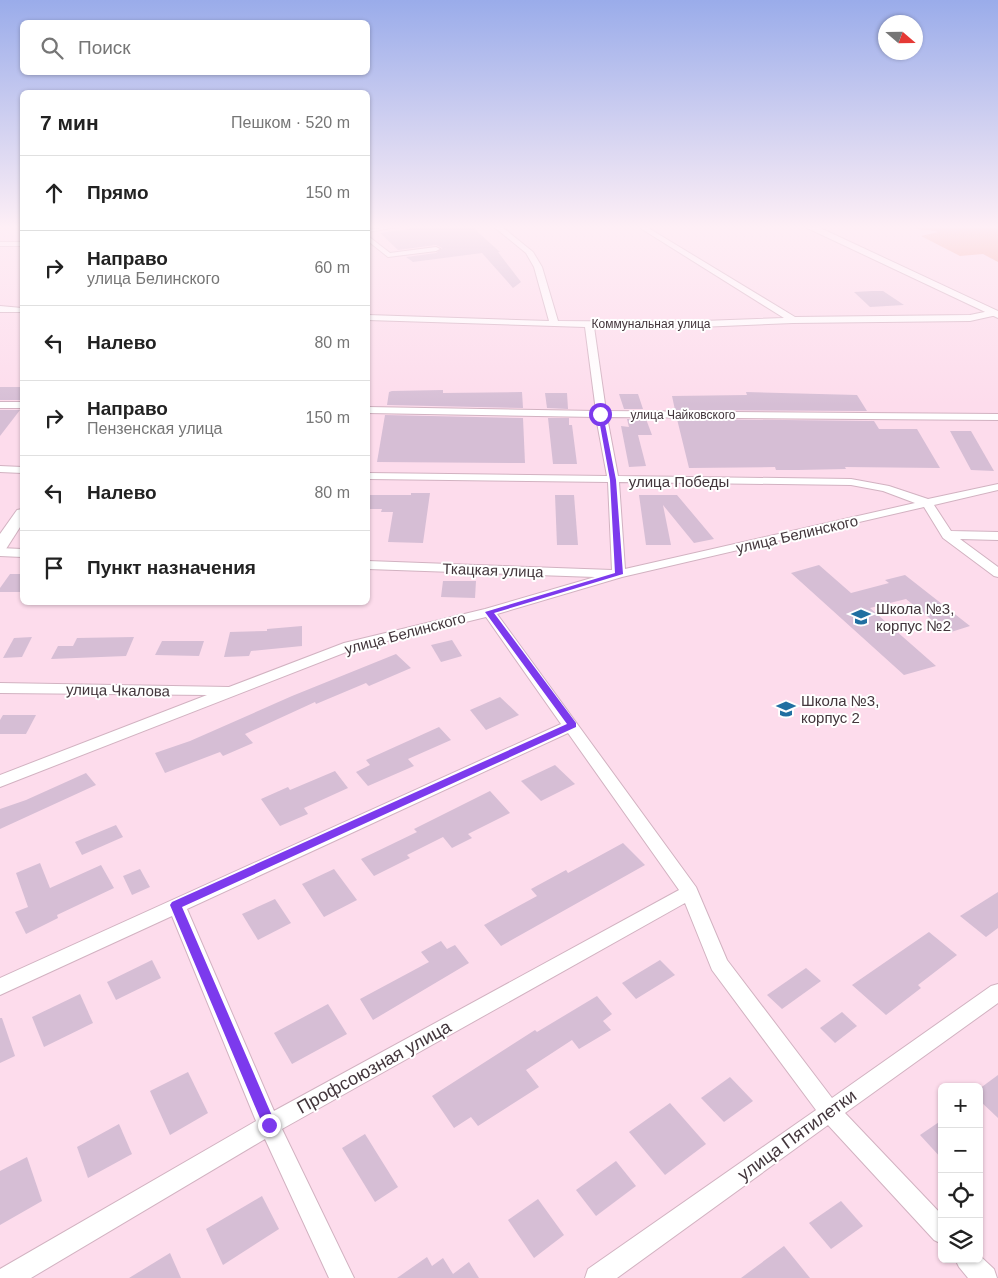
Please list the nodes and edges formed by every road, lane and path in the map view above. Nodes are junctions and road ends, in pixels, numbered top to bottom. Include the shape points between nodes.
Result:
1 (543, 286) edge
2 (737, 286) edge
3 (935, 286) edge
4 (0, 309) edge
5 (20, 310) edge
6 (996, 314) edge
7 (370, 318) edge
8 (793, 320) junction
9 (554, 324) junction
10 (589, 324) junction
11 (0, 405) edge
12 (20, 405) edge
13 (370, 410) edge
14 (600, 414) junction
15 (998, 417) edge
16 (0, 469) edge
17 (20, 470) edge
18 (370, 476) edge
19 (613, 480) junction
20 (998, 487) edge
21 (927, 502) junction
22 (20, 516) edge
23 (947, 535) junction
24 (998, 536) edge
25 (0, 546) edge
26 (0, 552) edge
27 (20, 553) edge
28 (370, 565) edge
29 (998, 573) edge
30 (619, 574) junction
31 (489, 612) junction
32 (0, 688) edge
33 (236, 691) junction
34 (572, 725) junction
35 (0, 780) edge
36 (690, 892) junction
37 (176, 905) junction
38 (0, 987) edge
39 (998, 992) edge
40 (830, 1112) junction
41 (269, 1125) junction
42 (938, 1228) edge
43 (971, 1263) edge
44 (8, 1278) edge
45 (342, 1278) edge
46 (597, 1278) edge
47 (985, 1278) edge

1 - 9 street
2 - 8 street
3 - 6 main road
4 - 5 street
6 - 8 street, Коммунальная улица via 970,318
7 - 9 street, Коммунальная улица
8 - 10 street, Коммунальная улица via 676,325
9 - 10 street, Коммунальная улица
10 - 14 street
11 - 12 street
13 - 14 street, улица Чайковского
14 - 15 street, улица Чайковского
14 - 19 street
16 - 17 street
18 - 19 street, улица Победы
19 - 21 street, улица Победы via 851,482 885,488
19 - 30 street
20 - 21 street, улица Белинского
21 - 23 street
21 - 30 street, улица Белинского
22 - 25 street
23 - 24 street
23 - 29 street
26 - 27 street
28 - 30 street, Ткацкая улица
30 - 31 street, улица Белинского
31 - 33 street, улица Белинского via 349,646
31 - 34 street
32 - 33 street, улица Чкалова
33 - 35 street, улица Белинского
34 - 36 street
34 - 37 street
36 - 40 street via 719,964
36 - 41 street, Профсоюзная улица
37 - 38 street
37 - 41 street
39 - 40 street, улица Пятилетки
40 - 42 street
40 - 46 street, улица Пятилетки
41 - 44 street, Профсоюзная улица
41 - 45 street
43 - 47 street

